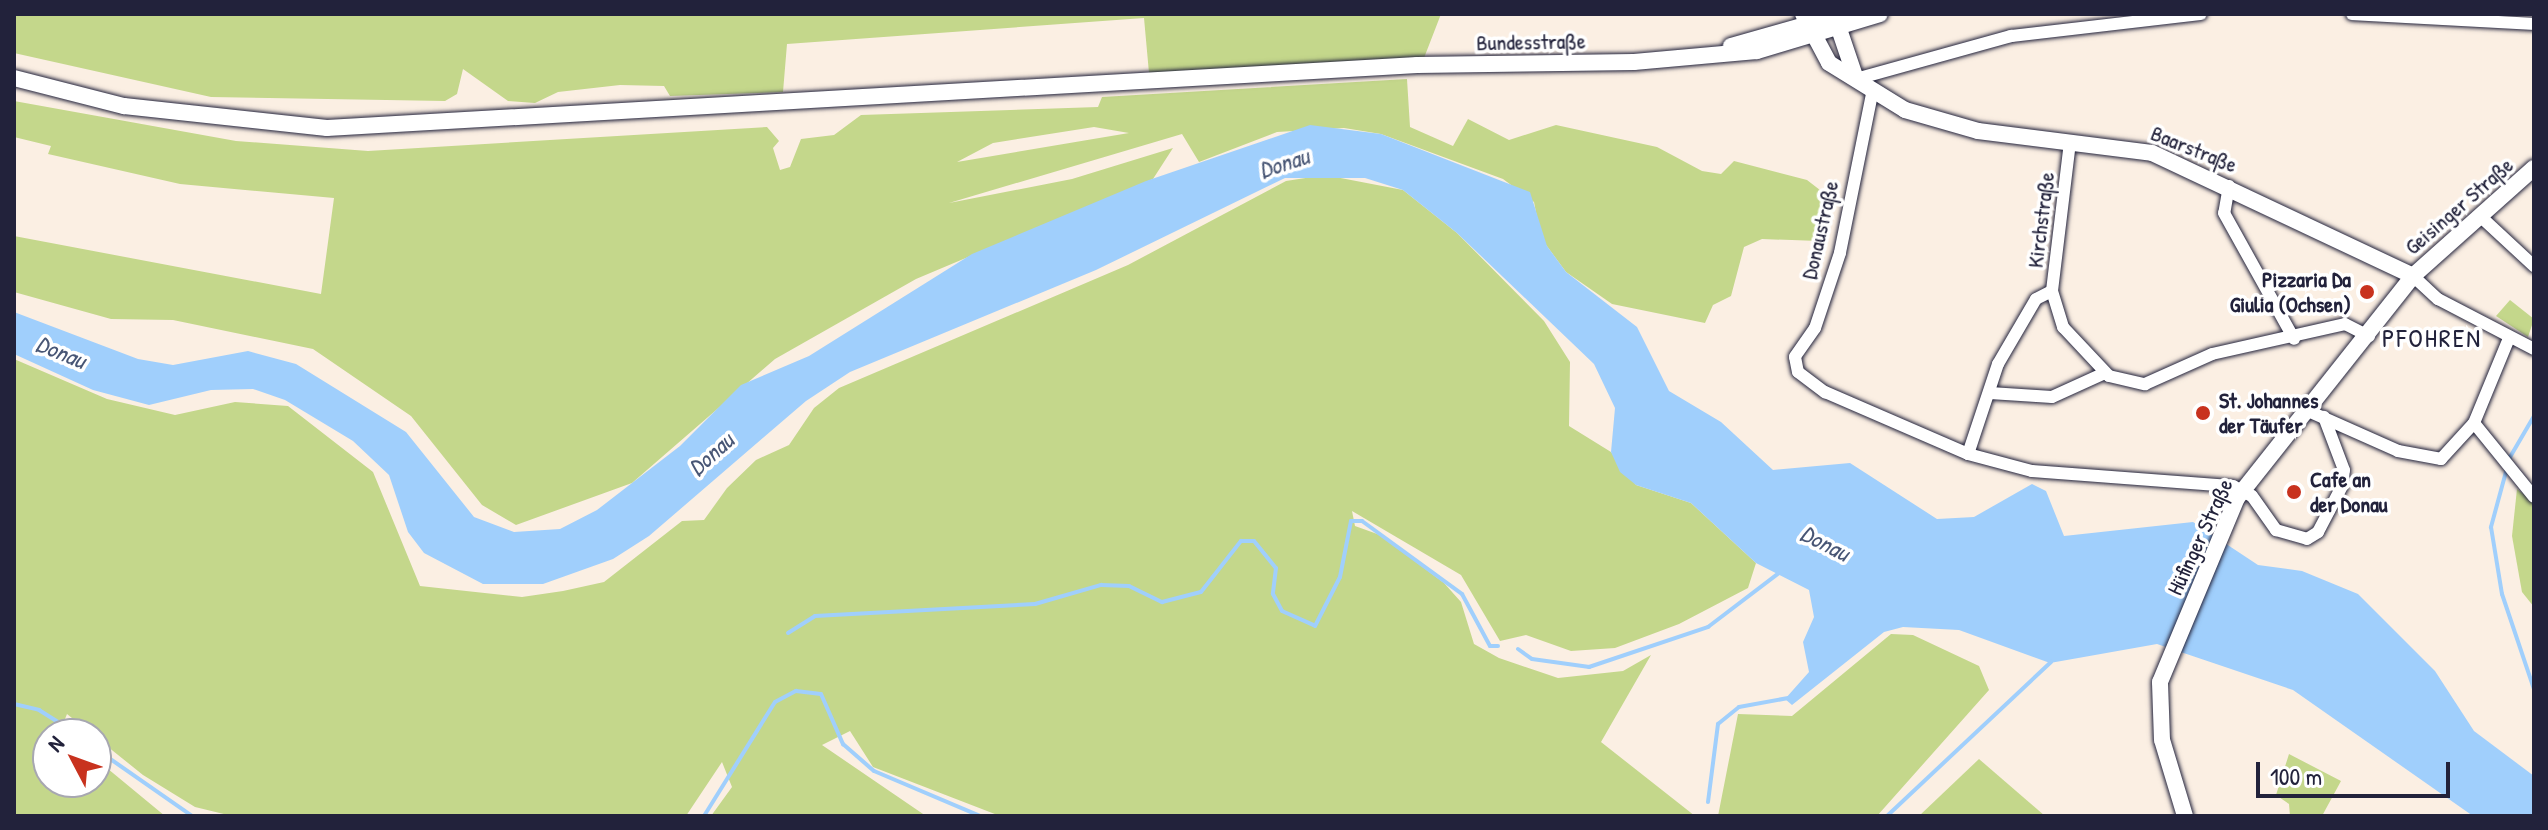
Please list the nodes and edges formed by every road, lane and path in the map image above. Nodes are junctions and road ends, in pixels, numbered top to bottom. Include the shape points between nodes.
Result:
1 (1880, 14) edge
2 (2201, 14) edge
3 (2352, 14) edge
4 (1837, 19) edge
5 (2534, 24) edge
6 (1809, 27) edge
7 (14, 78) edge
8 (1856, 79) junction
9 (1872, 94) junction
10 (2070, 142) junction
11 (2534, 168) edge
12 (2229, 186) junction
13 (2480, 216) junction
14 (2534, 266) edge
15 (2413, 276) junction
16 (2052, 291) junction
17 (2369, 336) junction
18 (2509, 338) junction
19 (2294, 339) junction
20 (2534, 349) edge
21 (2105, 373) junction
22 (1990, 393) junction
23 (2306, 410) junction
24 (2324, 417) junction
25 (2474, 423) junction
26 (1968, 454) junction
27 (2240, 495) junction
28 (2534, 497) edge
29 (2185, 816) edge

1 - 4 main road, Bundesstraße
2 - 8 street via 2011,36
3 - 5 street
4 - 6 main road, Bundesstraße
4 - 8 main road, Baarstraße
6 - 7 main road, Bundesstraße via 1691,58 1371,69 327,128 124,106
6 - 8 main road, Baarstraße via 1829,63
8 - 9 main road, Baarstraße
9 - 10 main road, Baarstraße via 1978,131
9 - 26 street, Donaustraße via 1840,253 1815,328 1795,357 1798,372 1858,409
10 - 12 main road, Baarstraße via 2152,153
10 - 16 street, Kirchstraße
11 - 13 main road, Geisinger Straße
12 - 15 main road, Baarstraße
12 - 19 street via 2224,213
13 - 14 street
13 - 15 main road, Geisinger Straße
15 - 17 main road, Hüfinger Straße
15 - 18 street
16 - 21 street, Kirchstraße via 2063,327
16 - 22 street via 2036,299
17 - 19 street via 2345,324
17 - 23 main road, Hüfinger Straße
18 - 20 street
18 - 25 street
19 - 21 street via 2212,354 2145,384
21 - 22 street via 2052,397
22 - 26 street
23 - 24 street
23 - 27 main road, Hüfinger Straße
24 - 25 street via 2398,451 2441,459
24 - 27 street via 2344,470 2318,532 2307,539 2276,530
25 - 28 street
26 - 27 street, Donaustraße via 2087,479
27 - 29 main road, Hüfinger Straße via 2160,682 2162,740

